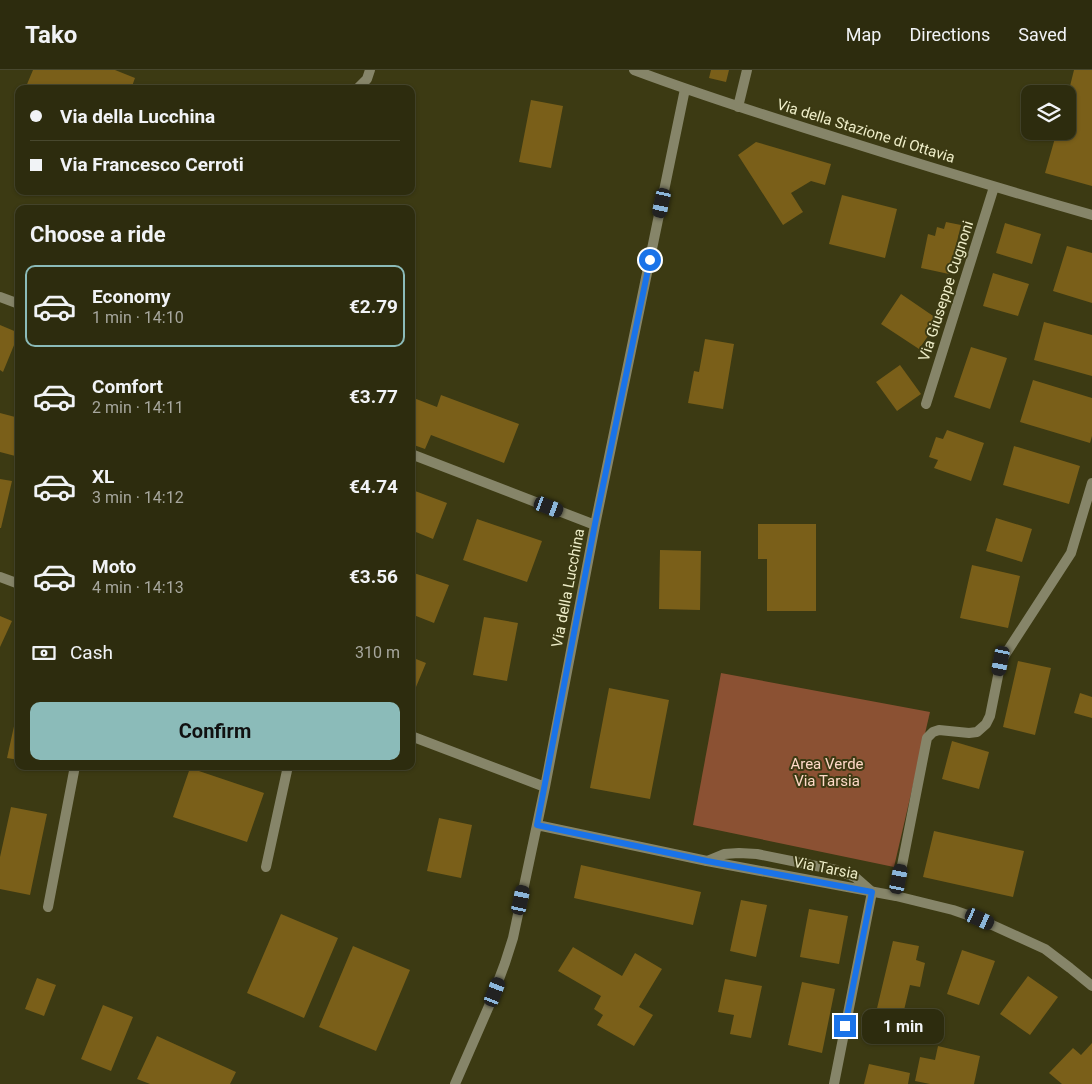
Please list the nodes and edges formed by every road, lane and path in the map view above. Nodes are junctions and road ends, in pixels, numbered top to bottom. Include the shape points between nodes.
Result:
1 (370, 70) edge
2 (634, 70) edge
3 (746, 70) edge
4 (361, 85) edge
5 (685, 89) junction
6 (738, 107) junction
7 (994, 187) junction
8 (1092, 215) edge
9 (0, 297) edge
10 (15, 303) edge
11 (926, 404) dead end
12 (415, 456) edge
13 (1092, 483) edge
14 (595, 524) junction
15 (0, 577) edge
16 (15, 583) edge
17 (415, 738) edge
18 (74, 770) edge
19 (287, 770) edge
20 (545, 787) junction
21 (537, 825) junction
22 (707, 861) junction
23 (266, 867) dead end
24 (872, 892) junction
25 (896, 896) junction
26 (48, 907) dead end
27 (1092, 986) edge
28 (455, 1084) edge
29 (834, 1084) edge

1 - 4 street via 368,79
2 - 5 street, Via della Stazione di Ottavia
3 - 6 street
5 - 6 street, Via della Stazione di Ottavia
5 - 14 street, Via della Lucchina
6 - 7 street, Via della Stazione di Ottavia
7 - 8 street, Via della Stazione di Ottavia
7 - 11 street, Via Giuseppe Cugnoni
9 - 10 street
12 - 14 street
13 - 25 street via 1072,553 1001,661 986,724 977,732 939,730 927,738
14 - 20 street, Via della Lucchina
15 - 16 street
17 - 20 street
18 - 26 street
19 - 23 street
20 - 21 street, Via della Lucchina
21 - 22 street, Via Tarsia
21 - 28 street, Via della Lucchina via 510,950
22 - 24 street, Via Tarsia
22 - 24 street via 724,854 757,854 836,870 855,877
24 - 25 street, Via Tarsia
24 - 29 street
25 - 27 street, Via Tarsia via 954,910 1034,943

